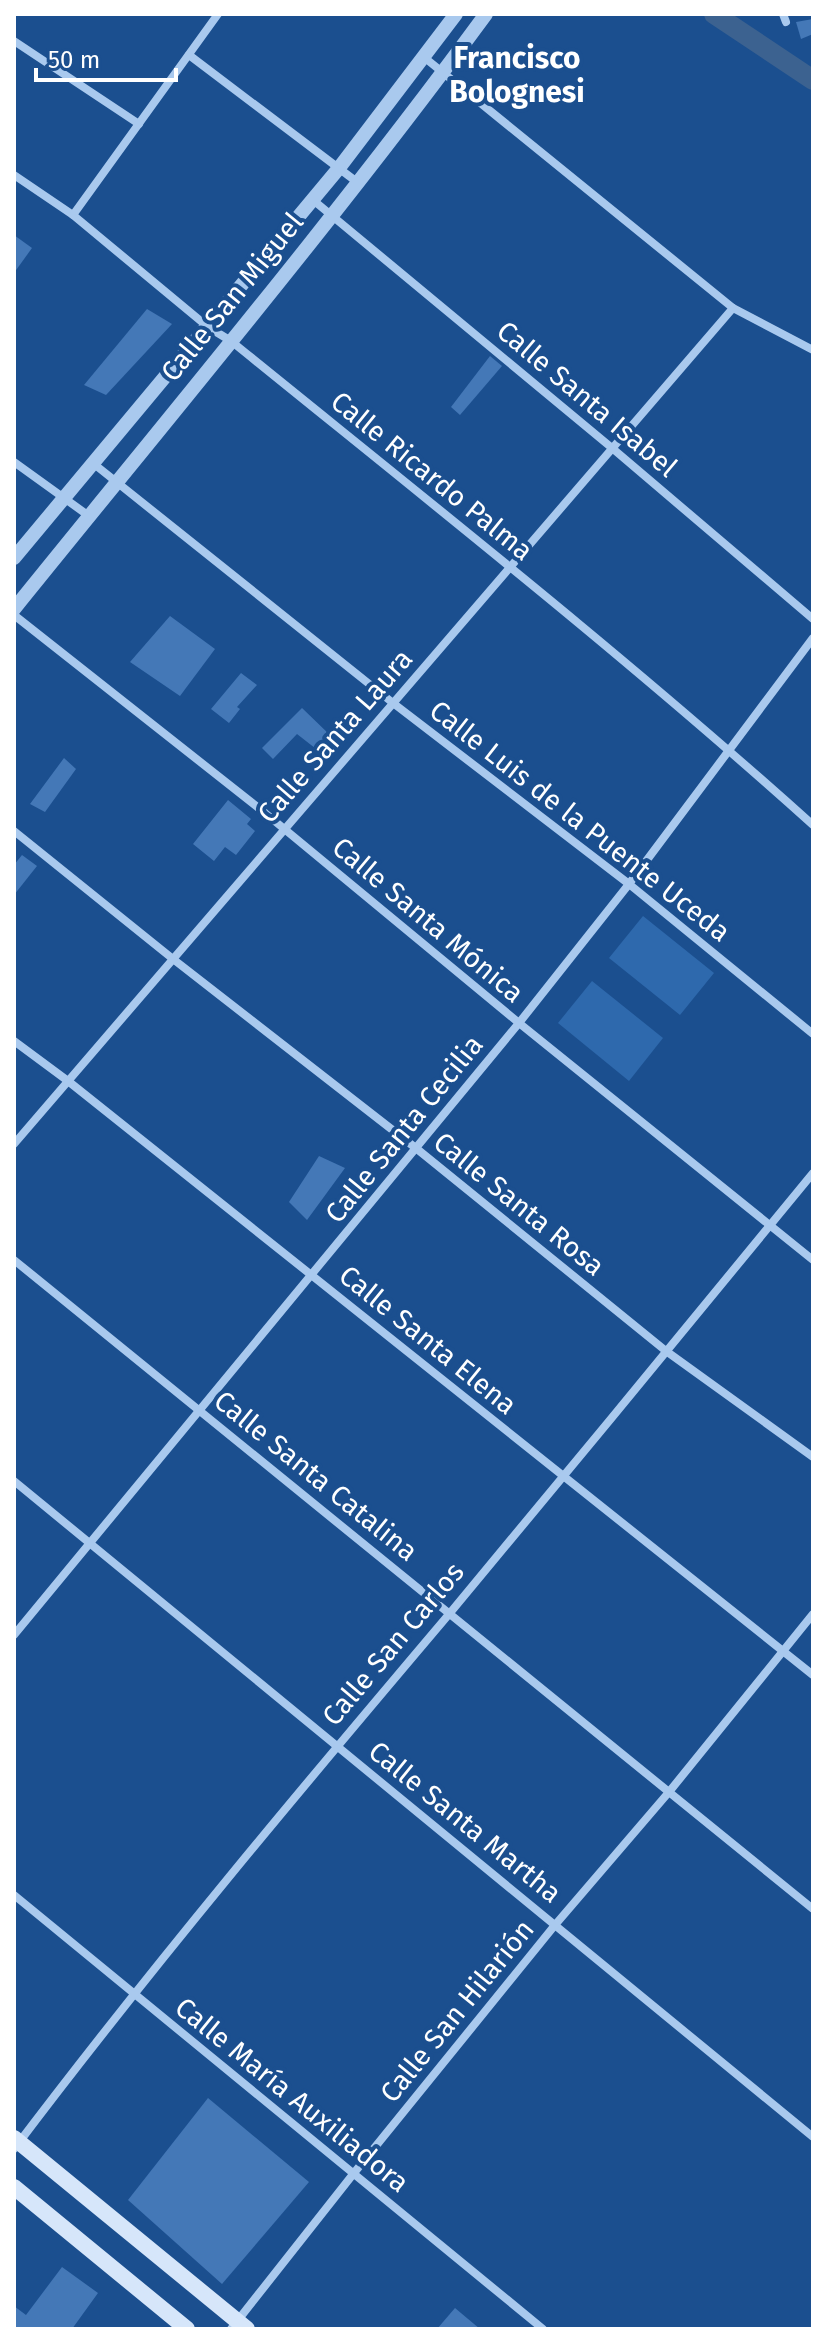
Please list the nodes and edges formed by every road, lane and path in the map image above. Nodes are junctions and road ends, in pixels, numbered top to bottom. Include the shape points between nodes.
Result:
1 (218, 14) edge
2 (456, 14) edge
3 (486, 14) edge
4 (14, 41) edge
5 (189, 55) junction
6 (425, 58) junction
7 (444, 72) junction
8 (139, 124) junction
9 (339, 168) junction
10 (14, 175) edge
11 (357, 182) junction
12 (313, 200) junction
13 (332, 213) junction
14 (73, 215) junction
15 (733, 308) junction
16 (208, 327) junction
17 (231, 341) junction
18 (813, 350) edge
19 (612, 448) junction
20 (14, 462) edge
21 (94, 464) junction
22 (116, 483) junction
23 (64, 497) junction
24 (89, 516) junction
25 (14, 558) edge
26 (508, 566) junction
27 (14, 612) edge
28 (813, 619) edge
29 (813, 638) edge
30 (393, 703) junction
31 (729, 749) junction
32 (813, 825) edge
33 (285, 829) junction
34 (14, 831) edge
35 (629, 884) junction
36 (173, 959) junction
37 (519, 1023) junction
38 (813, 1034) edge
39 (14, 1041) edge
40 (68, 1081) junction
41 (14, 1144) edge
42 (417, 1149) junction
43 (813, 1173) edge
44 (769, 1227) junction
45 (14, 1260) edge
46 (813, 1260) edge
47 (312, 1276) junction
48 (666, 1351) junction
49 (201, 1411) junction
50 (813, 1457) edge
51 (563, 1476) junction
52 (14, 1481) edge
53 (89, 1542) junction
54 (449, 1613) junction
55 (813, 1614) edge
56 (14, 1635) edge
57 (782, 1651) junction
58 (813, 1675) edge
59 (336, 1745) junction
60 (669, 1792) junction
61 (14, 1895) edge
62 (813, 1909) edge
63 (555, 1925) junction
64 (133, 1993) junction
65 (813, 2137) edge
66 (16, 2143) edge
67 (354, 2173) junction
68 (14, 2187) edge
69 (238, 2326) edge
70 (187, 2329) edge
71 (543, 2329) edge

1 - 5 street
2 - 6 street, Calle San Miguel
3 - 7 street, Calle San Miguel
4 - 8 street
5 - 8 street
5 - 9 street
6 - 7 street
6 - 9 street, Calle San Miguel
7 - 11 street, Calle San Miguel
7 - 15 street
8 - 14 street
9 - 11 street
9 - 12 street, Calle San Miguel
10 - 14 street, Calle Ricardo Palma
11 - 13 street, Calle San Miguel
12 - 13 street, Calle Santa Isabel
12 - 16 street, Calle San Miguel
13 - 17 street, Calle San Miguel
13 - 19 street, Calle Santa Isabel
14 - 16 street, Calle Ricardo Palma
15 - 18 street
15 - 19 street, Calle Santa Laura
16 - 17 street, Calle Ricardo Palma
16 - 21 street, Calle San Miguel
17 - 22 street, Calle San Miguel
17 - 26 street, Calle Ricardo Palma
19 - 26 street, Calle Santa Laura
19 - 28 street, Calle Santa Isabel
20 - 23 street
21 - 22 street, Calle Luis de la Puente Uceda
21 - 23 street, Calle San Miguel
22 - 24 street, Calle San Miguel
22 - 30 street, Calle Luis de la Puente Uceda
23 - 24 street
23 - 25 street, Calle San Miguel
24 - 27 street, Calle San Miguel
26 - 30 street, Calle Santa Laura
26 - 31 street, Calle Ricardo Palma
27 - 33 street, Calle Santa Mónica
29 - 31 street, Calle Santa Cecilia
30 - 33 street, Calle Santa Laura
30 - 35 street, Calle Luis de la Puente Uceda
31 - 32 street, Calle Ricardo Palma
31 - 35 street, Calle Santa Cecilia
33 - 36 street, Calle Santa Laura
33 - 37 street, Calle Santa Mónica
34 - 36 street, Calle Santa Rosa
35 - 37 street, Calle Santa Cecilia
35 - 38 street, Calle Luis de la Puente Uceda
36 - 40 street, Calle Santa Laura
36 - 42 street, Calle Santa Rosa
37 - 42 street, Calle Santa Cecilia
37 - 44 street, Calle Santa Mónica
39 - 40 street, Calle Santa Elena
40 - 41 street, Calle Santa Laura
40 - 47 street, Calle Santa Elena
42 - 47 street, Calle Santa Cecilia
42 - 48 street, Calle Santa Rosa
43 - 44 street, Calle San Carlos
44 - 46 street, Calle Santa Mónica
44 - 48 street, Calle San Carlos
45 - 49 street, Calle Santa Catalina
47 - 49 street, Calle Santa Cecilia
47 - 51 street, Calle Santa Elena
48 - 50 street, Calle Santa Rosa
48 - 51 street, Calle San Carlos
49 - 53 street, Calle Santa Cecilia
49 - 54 street, Calle Santa Catalina
51 - 54 street, Calle San Carlos
51 - 57 street, Calle Santa Elena
52 - 53 street, Calle Santa Martha
53 - 56 street, Calle Santa Cecilia
53 - 59 street, Calle Santa Martha
54 - 59 street, Calle San Carlos
54 - 60 street, Calle Santa Catalina
55 - 57 street, Calle San Hilarión
57 - 58 street, Calle Santa Elena
57 - 60 street, Calle San Hilarión
59 - 63 street, Calle Santa Martha
59 - 64 street, Calle San Carlos
60 - 62 street, Calle Santa Catalina
60 - 63 street, Calle San Hilarión
61 - 64 street, Calle María Auxiliadora
63 - 65 street, Calle Santa Martha
63 - 67 street, Calle San Hilarión
64 - 66 street, Calle San Carlos
64 - 67 street, Calle María Auxiliadora
66 - 69 main road
67 - 69 street, Calle San Hilarión
67 - 71 street, Calle María Auxiliadora
68 - 70 main road

